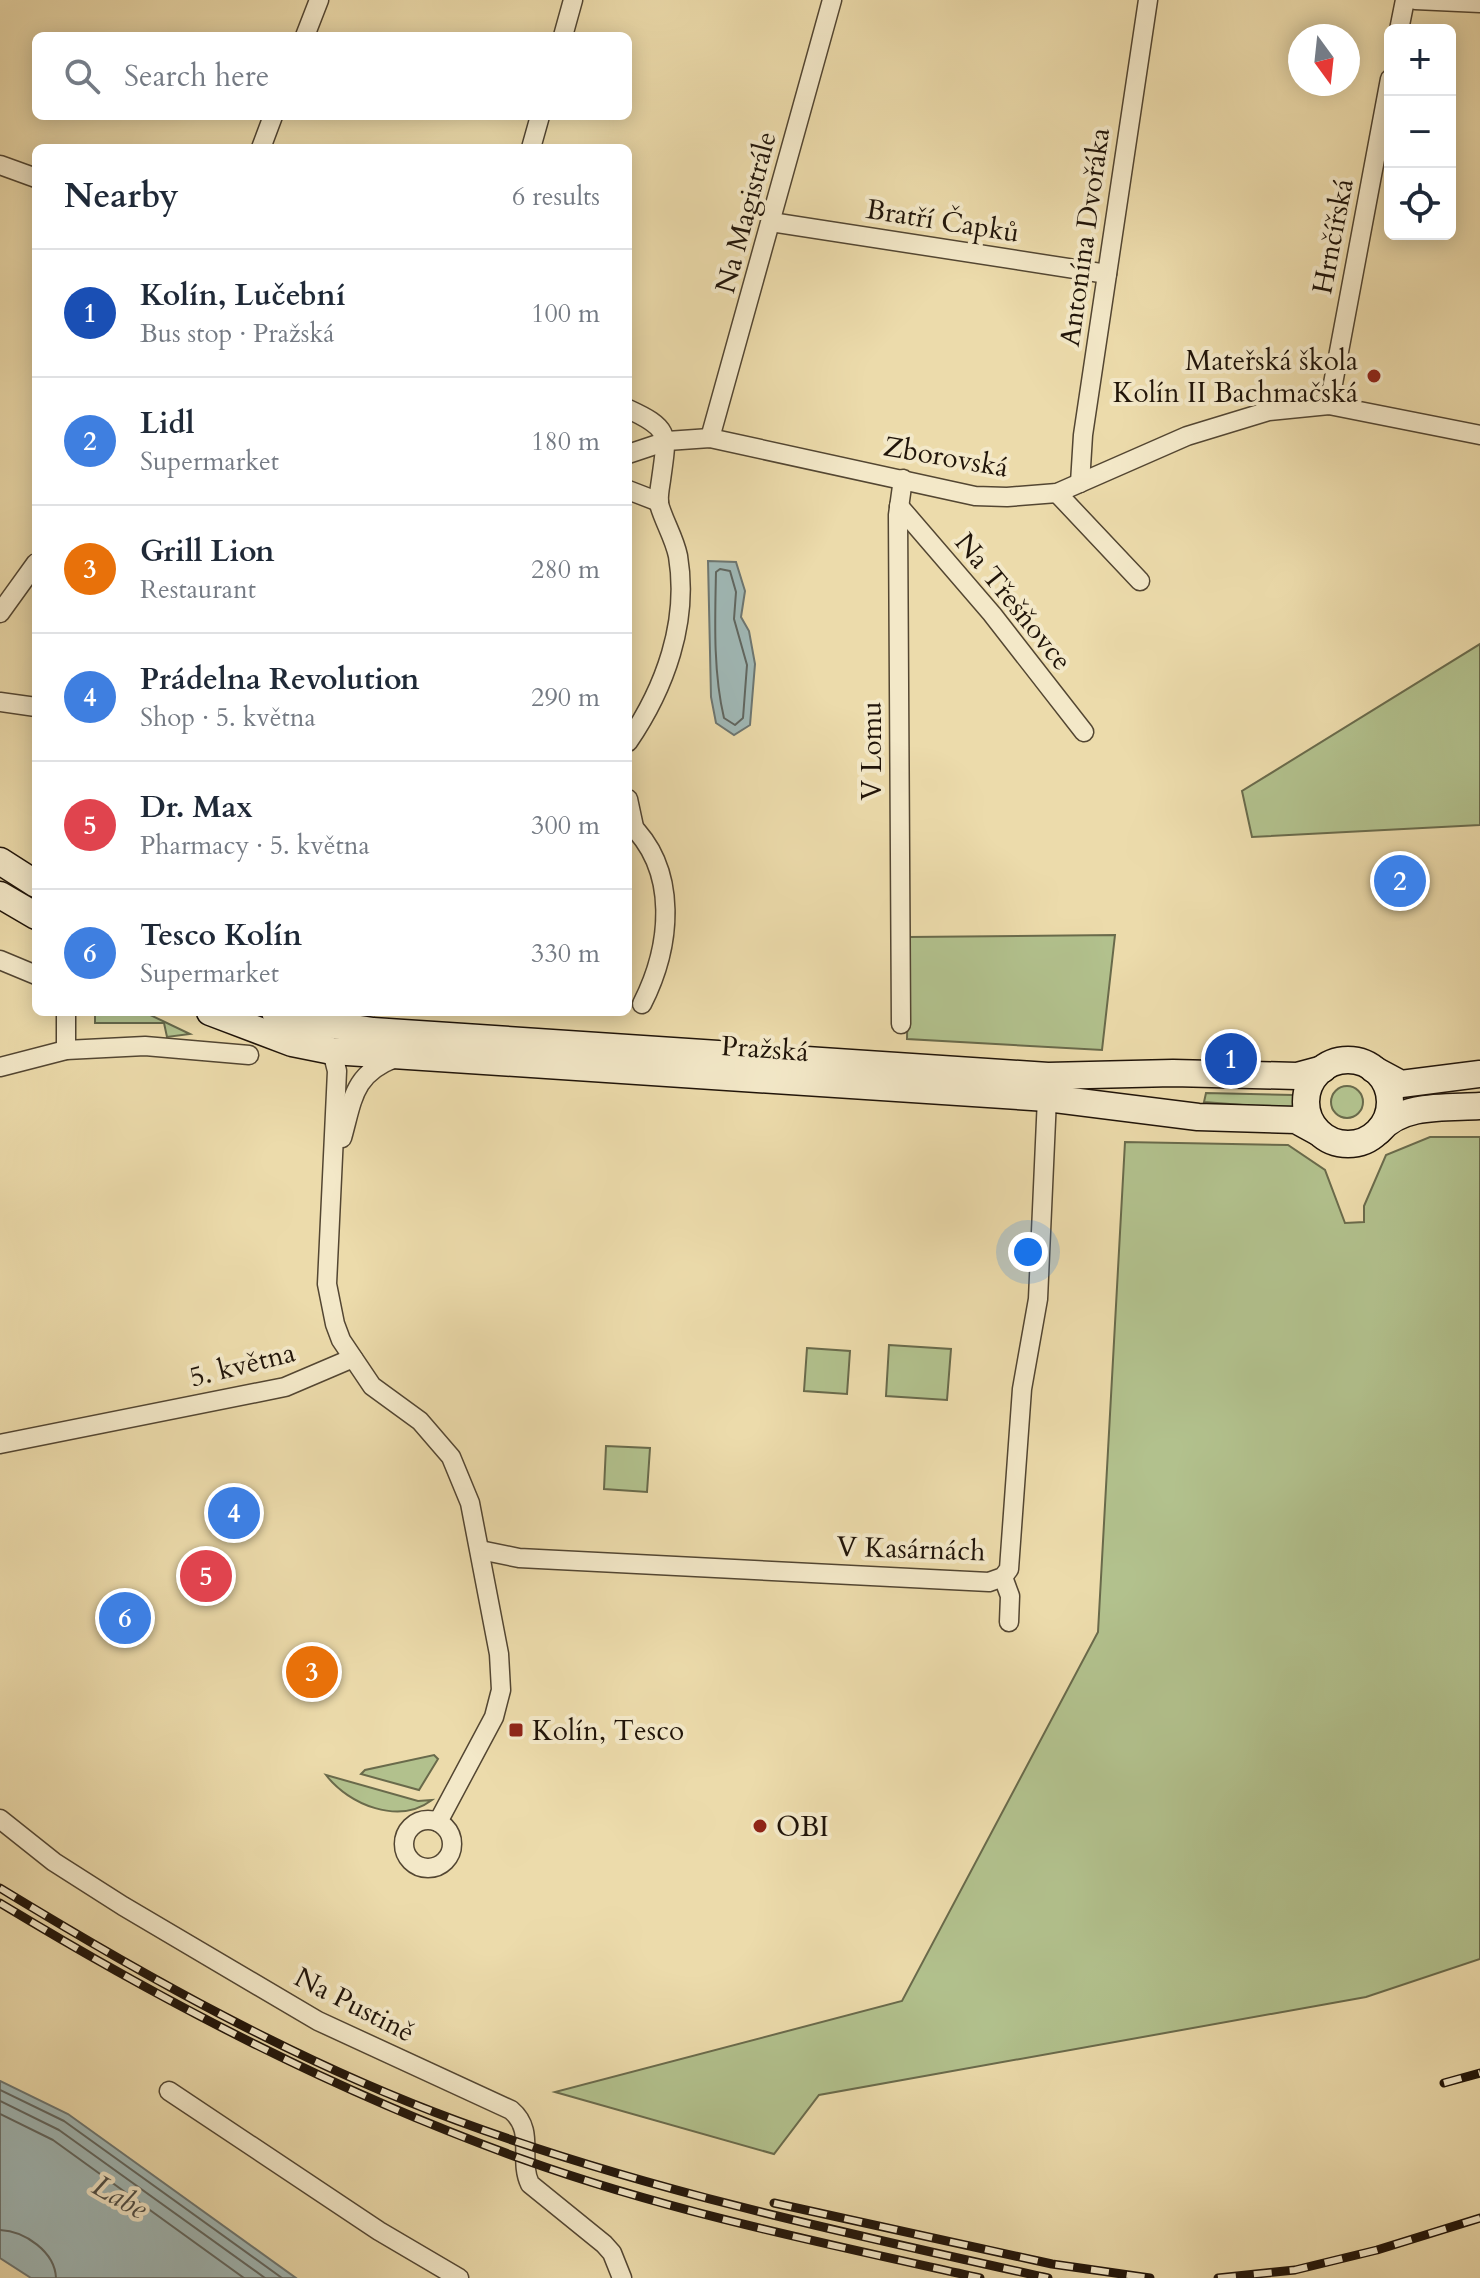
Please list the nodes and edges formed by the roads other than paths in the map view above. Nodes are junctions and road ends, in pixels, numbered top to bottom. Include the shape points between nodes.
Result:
1 (319, 0) edge
2 (573, 0) edge
3 (832, 0) edge
4 (1148, 0) edge
5 (1405, 0) edge
6 (1415, 0) edge
7 (1480, 3) edge
8 (1400, 24) edge
9 (307, 32) edge
10 (564, 32) edge
11 (1387, 96) edge
12 (272, 120) edge
13 (539, 120) edge
14 (262, 144) edge
15 (532, 144) edge
16 (0, 165) edge
17 (32, 177) edge
18 (771, 222) junction
19 (1107, 274) junction
20 (1329, 405) junction
21 (632, 411) edge
22 (1480, 435) edge
23 (710, 438) junction
24 (667, 441) junction
25 (632, 453) edge
26 (903, 479) junction
27 (1080, 483) junction
28 (632, 492) edge
29 (1057, 493) junction
30 (659, 502) junction
31 (899, 506) junction
32 (32, 569) edge
33 (1140, 581) dead end
34 (0, 613) edge
35 (0, 702) edge
36 (32, 706) edge
37 (1084, 732) dead end
38 (632, 735) edge
39 (632, 825) edge
40 (0, 861) edge
41 (32, 881) edge
42 (0, 895) edge
43 (32, 914) edge
44 (0, 960) edge
45 (32, 973) edge
46 (642, 1004) dead end
47 (66, 1016) edge
48 (221, 1016) edge
49 (289, 1016) edge
50 (306, 1021) junction
51 (901, 1024) dead end
52 (373, 1031) junction
53 (66, 1050) junction
54 (332, 1051) junction
55 (249, 1055) dead end
56 (400, 1057) junction
57 (0, 1067) edge
58 (1371, 1067) junction
59 (1323, 1069) junction
60 (1480, 1074) edge
61 (1047, 1098) junction
62 (1480, 1106) edge
63 (1379, 1131) junction
64 (1318, 1132) junction
65 (333, 1171) junction
66 (353, 1358) junction
67 (0, 1444) edge
68 (480, 1550) junction
69 (1003, 1577) junction
70 (1009, 1622) dead end
71 (0, 1819) edge
72 (438, 1822) dead end
73 (169, 2091) dead end
74 (459, 2278) edge
75 (622, 2278) edge

1 - 9 street
2 - 10 street
3 - 18 street, Na Magistrále
4 - 19 street, Antonína Dvořáka
5 - 8 street
6 - 7 street
11 - 20 street, Hrnčířská
12 - 14 street
13 - 15 street
16 - 17 street
18 - 19 street, Bratří Čapků
18 - 23 street, Na Magistrále
19 - 27 street, Antonína Dvořáka
20 - 22 street, Zborovská
20 - 27 street, Zborovská via 1241,418
21 - 24 street via 658,423
23 - 24 street, Zborovská
23 - 26 street, Zborovská
24 - 25 street, Zborovská
24 - 30 street
26 - 29 street, Zborovská via 975,496
26 - 31 street, V Lomu
27 - 29 street, Zborovská
28 - 30 street
29 - 33 street
30 - 38 street via 678,555 677,627 662,682
31 - 37 street, Na Třešňovce
31 - 51 street, V Lomu
32 - 34 street
35 - 36 street
39 - 46 street via 655,858 665,894 659,969
40 - 41 street
42 - 43 street
44 - 45 street
47 - 53 street
48 - 54 street, Pražská via 292,1043
49 - 50 street, Pražská
50 - 52 street, Pražská
50 - 54 street
52 - 54 street
52 - 59 street, Pražská via 1048,1076 1297,1076
53 - 55 street via 145,1046
53 - 57 street
54 - 56 street, Pražská
54 - 65 street via 337,1071
56 - 61 street, Pražská
56 - 65 street via 373,1068 358,1085
58 - 59 street via 1344,1061
58 - 60 street via 1401,1084
58 - 63 street via 1389,1095
59 - 64 street via 1308,1087 1305,1103
61 - 64 street, Pražská via 1184,1116 1296,1120
61 - 69 street, V Kasárnách via 1038,1299 1020,1399 1009,1569
62 - 63 street via 1405,1113
63 - 64 street via 1349,1144 1335,1143
65 - 66 street via 327,1284 335,1324
66 - 67 street, 5. května via 285,1387
66 - 68 street via 372,1386 420,1421 451,1457 470,1503
68 - 69 street, V Kasárnách via 519,1558 989,1582
68 - 72 street via 501,1690 494,1717
69 - 70 street via 1010,1596
71 - 75 street, Na Pustině via 123,1906 318,2021 511,2110 525,2128 530,2184 604,2244
73 - 74 street

